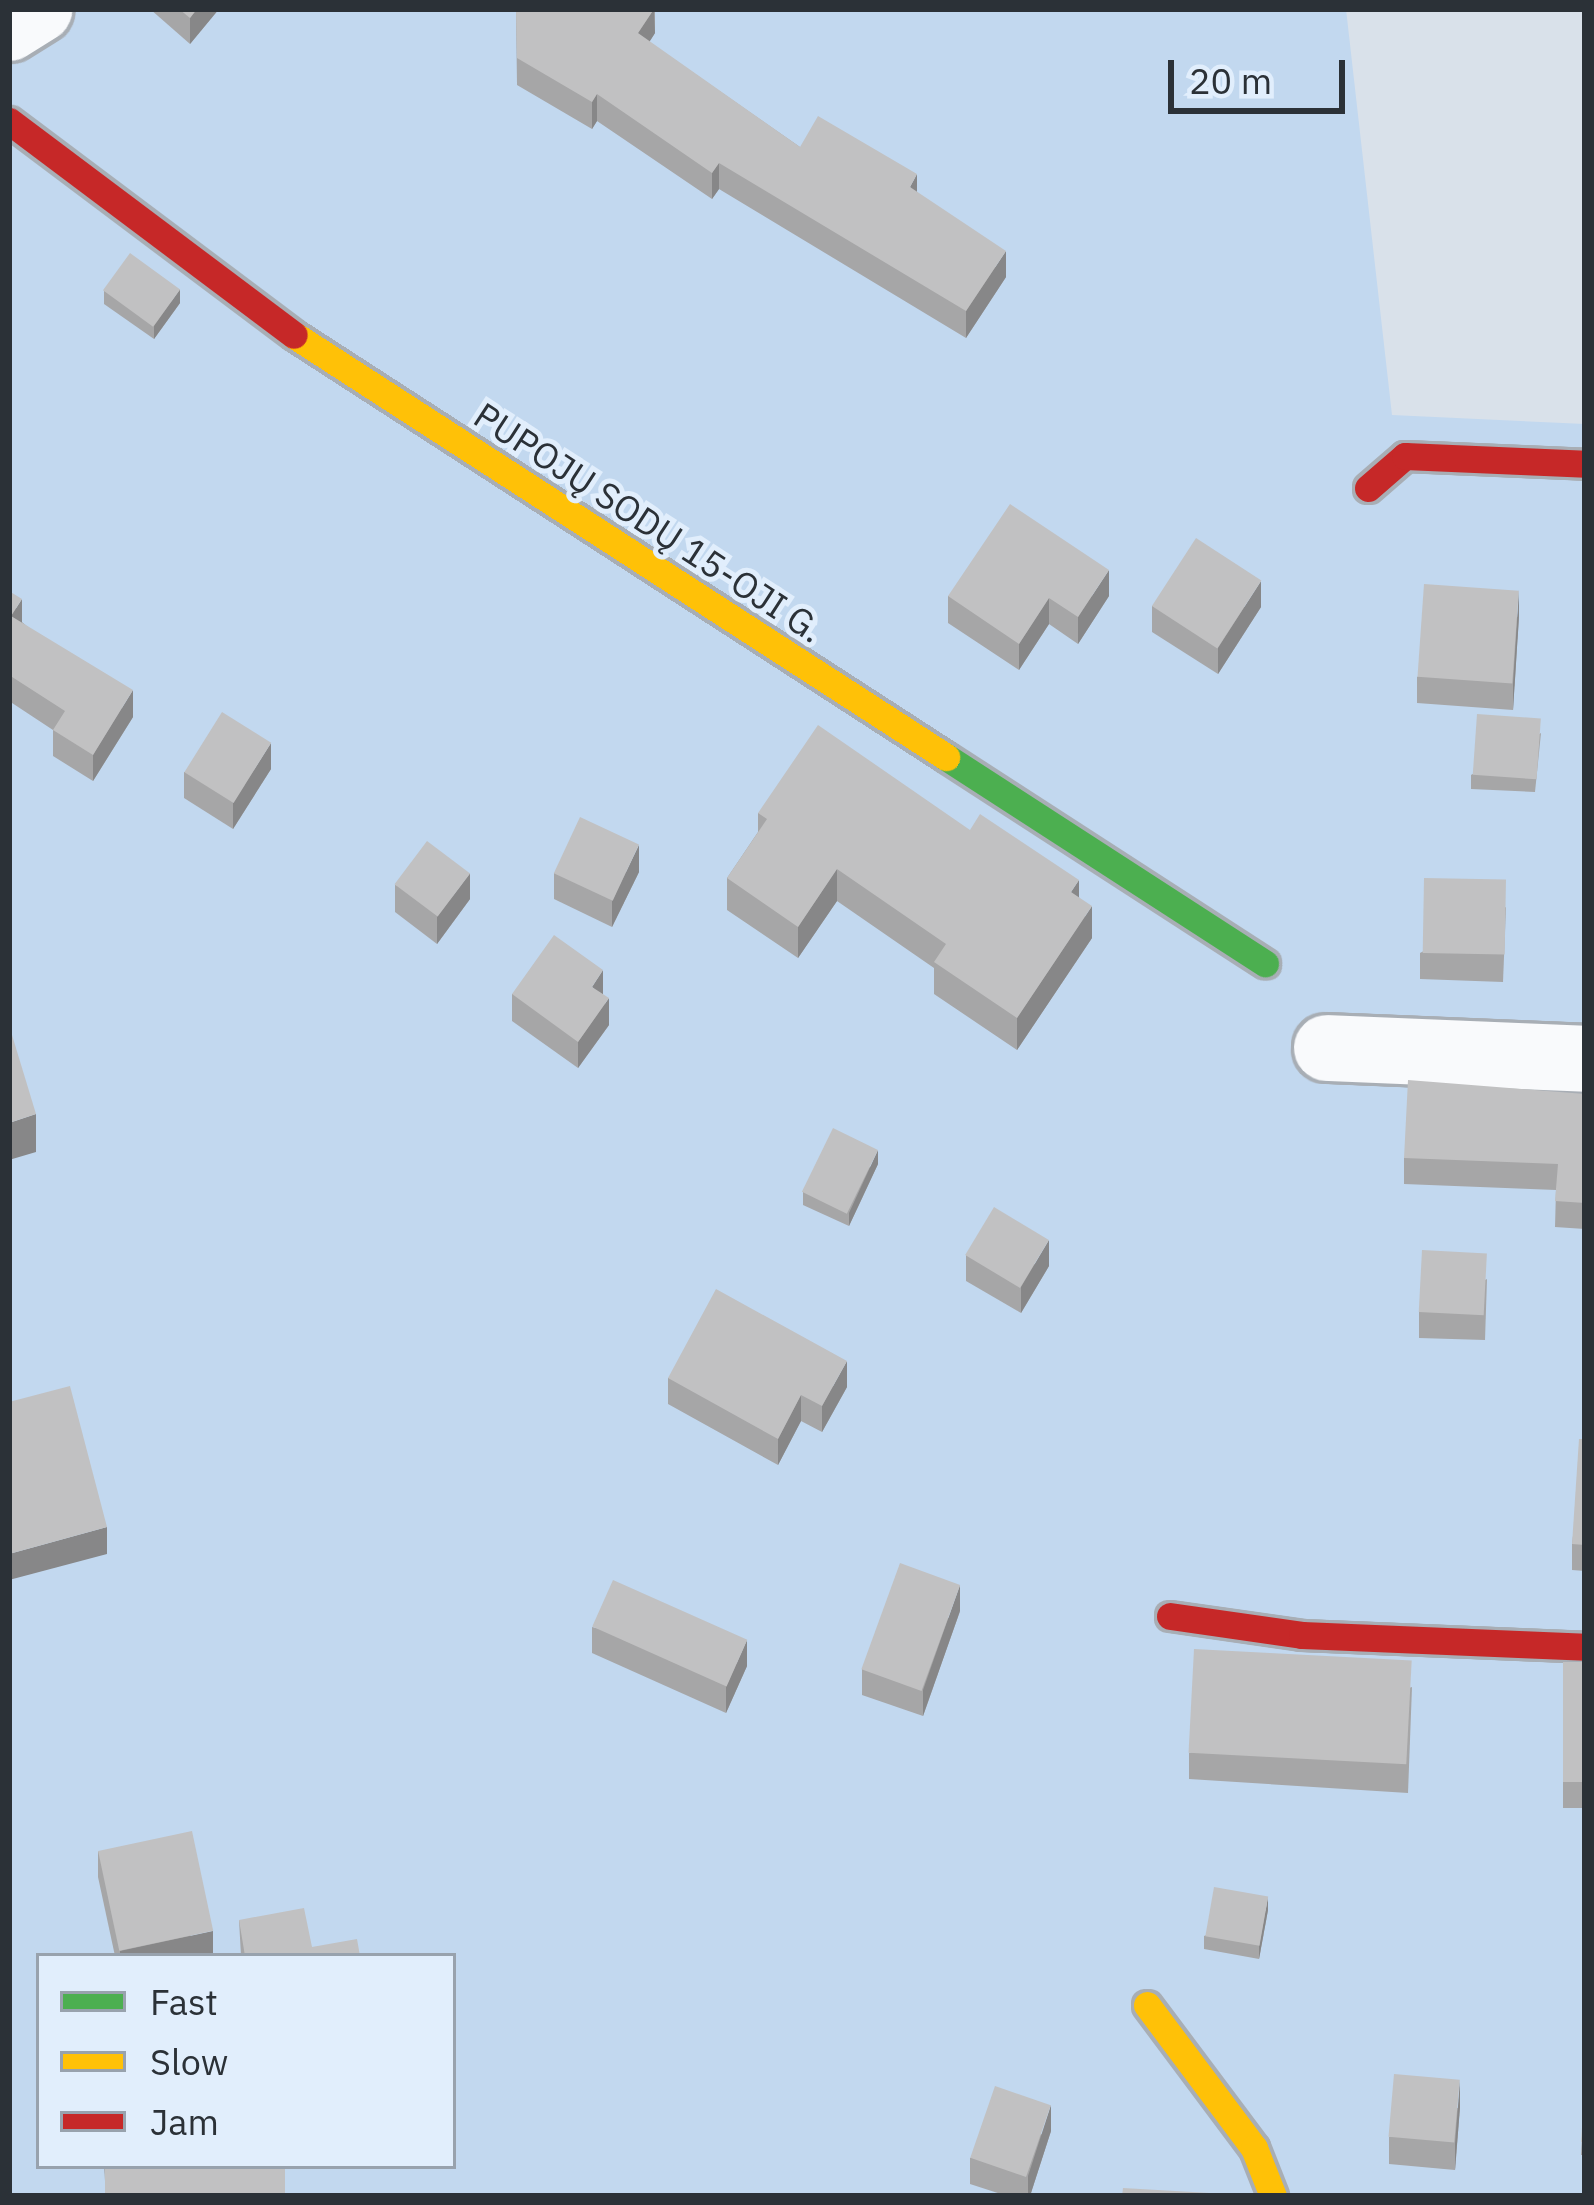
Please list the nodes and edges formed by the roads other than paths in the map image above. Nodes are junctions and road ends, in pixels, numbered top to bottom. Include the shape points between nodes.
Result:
1 (40, 9) edge
2 (9, 28) edge
3 (9, 121) edge
4 (1585, 464) edge
5 (1368, 488) dead end
6 (1265, 962) dead end
7 (1327, 1048) dead end
8 (1585, 1059) edge
9 (1170, 1616) dead end
10 (1585, 1647) edge
11 (1147, 2005) dead end
12 (1273, 2196) edge

1 - 2 street
3 - 6 street, PUPOJŲ SODŲ 15-OJI G. via 224,290
4 - 5 street via 1405,456
7 - 8 street
9 - 10 street via 1302,1635
11 - 12 street via 1254,2148

